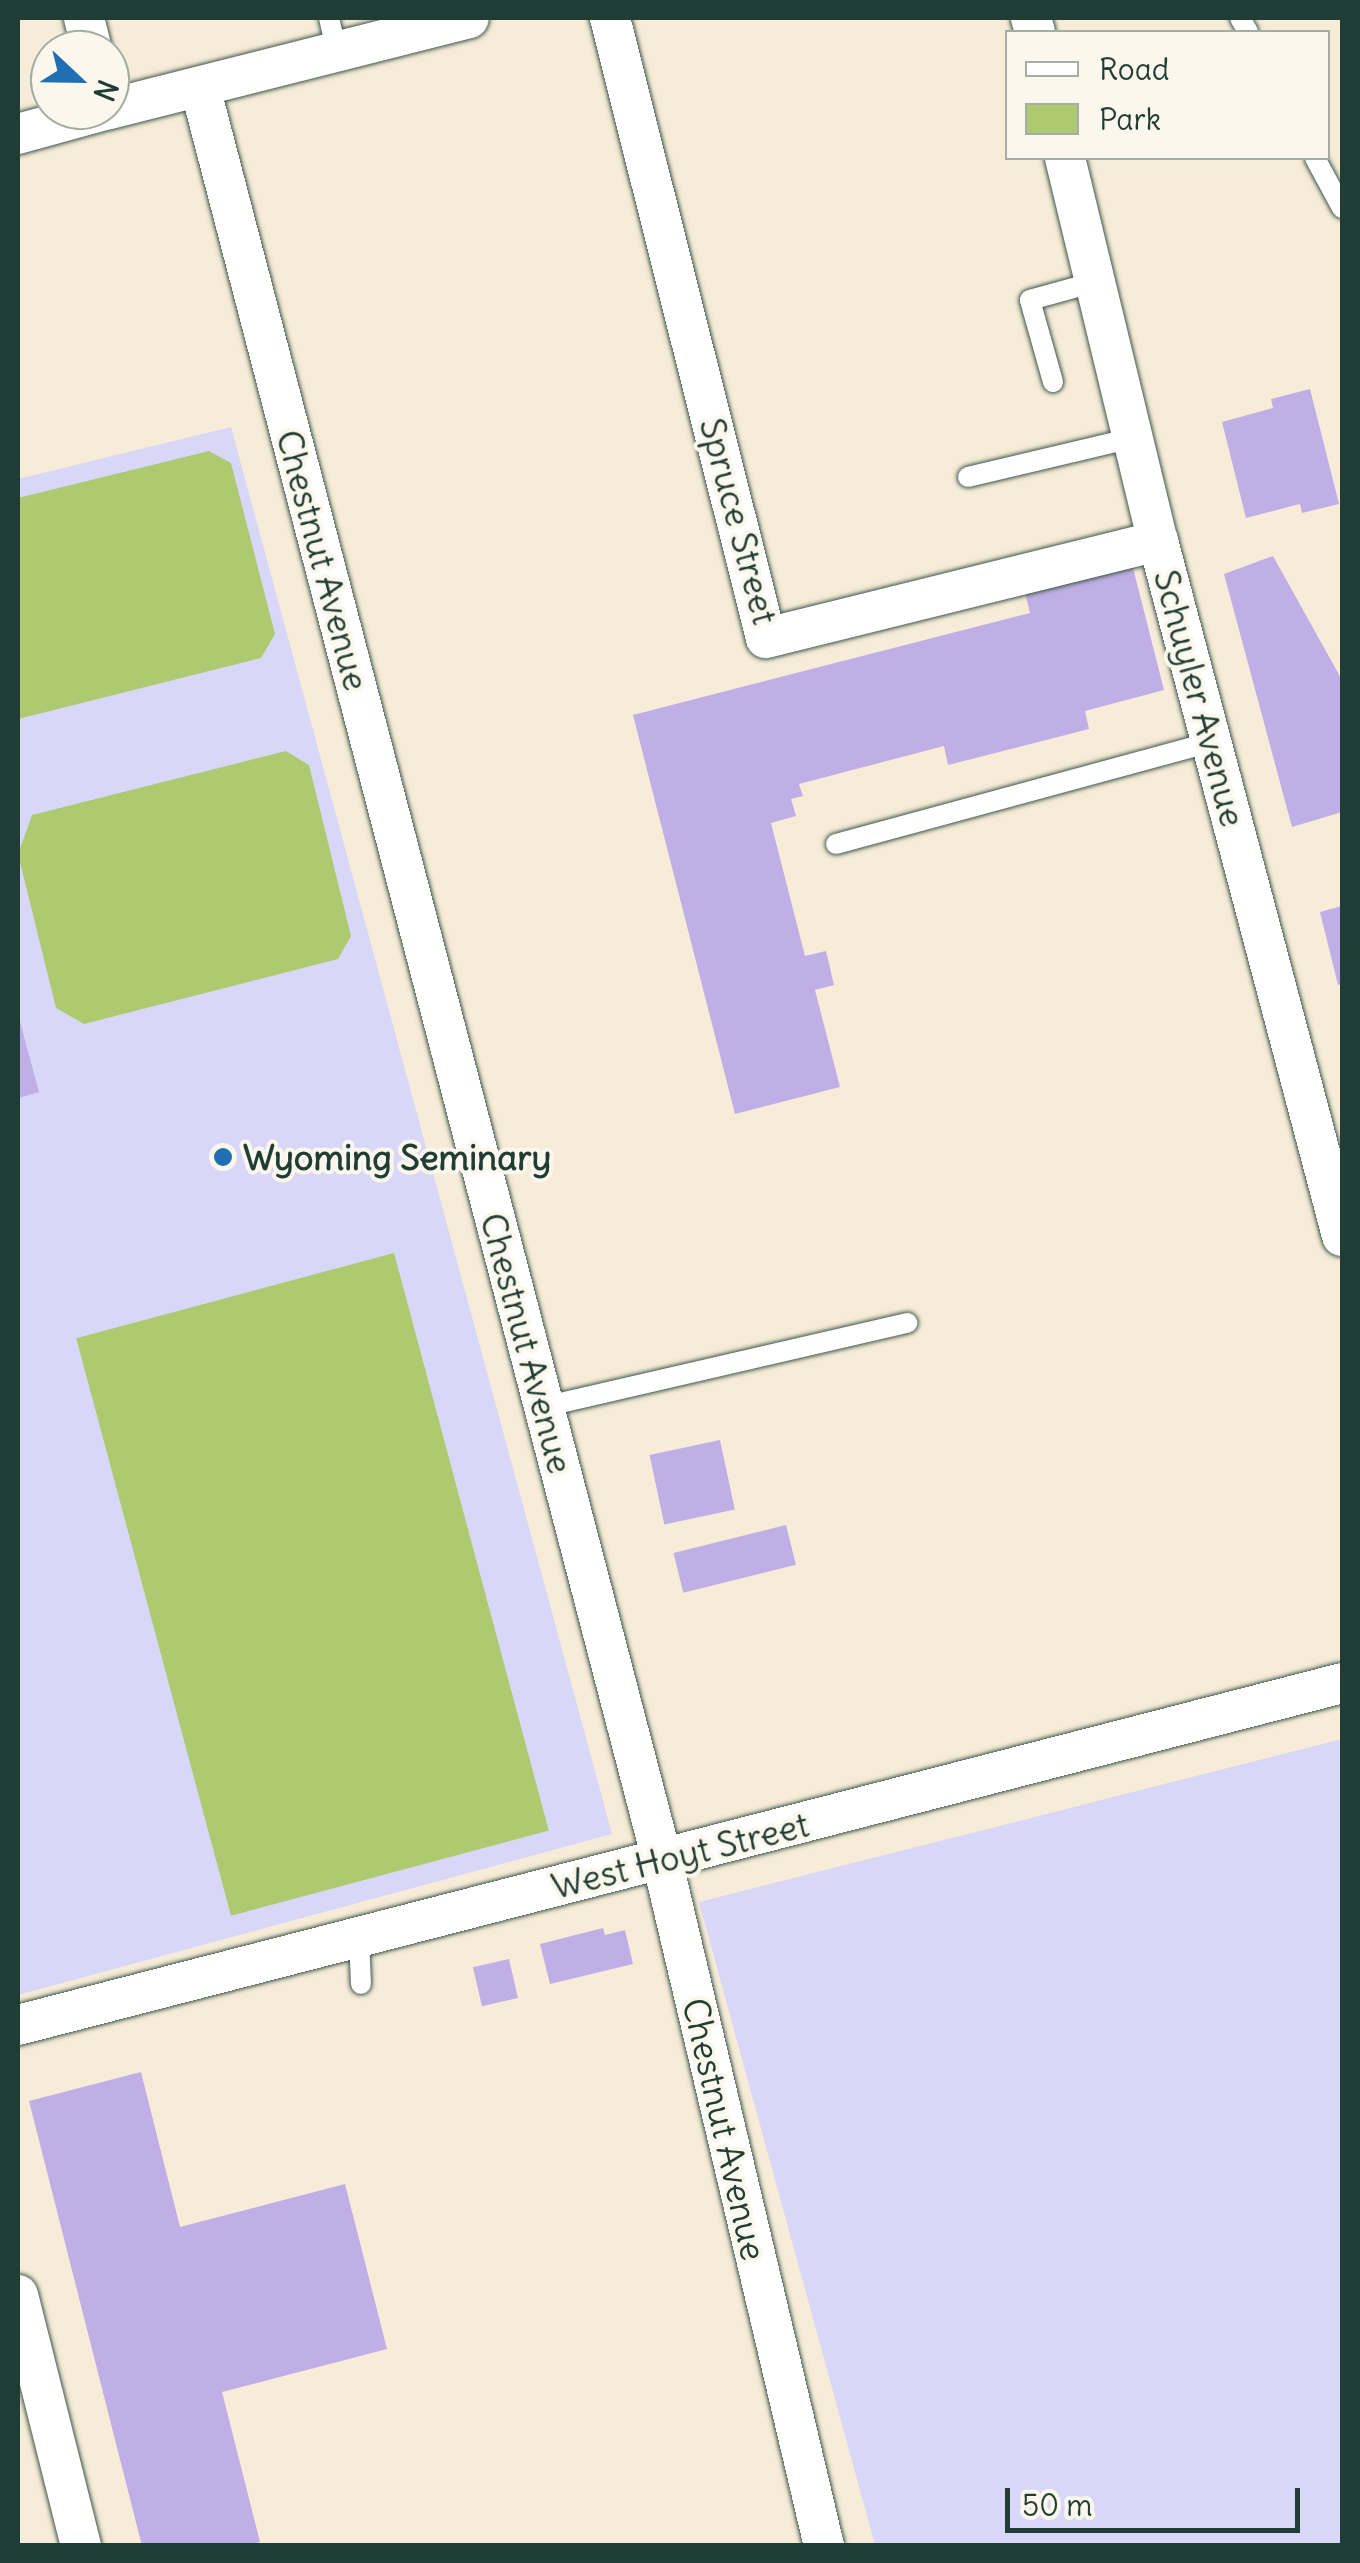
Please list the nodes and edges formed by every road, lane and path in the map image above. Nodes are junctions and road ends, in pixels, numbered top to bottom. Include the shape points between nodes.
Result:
1 (468, 18) edge
2 (610, 18) edge
3 (333, 35) edge
4 (200, 87) junction
5 (130, 104) edge
6 (1066, 160) edge
7 (1316, 160) edge
8 (1342, 208) edge
9 (1096, 282) junction
10 (1053, 382) dead end
11 (1133, 438) junction
12 (968, 477) dead end
13 (1158, 541) junction
14 (1212, 742) junction
15 (836, 844) dead end
16 (1342, 1236) edge
17 (907, 1323) dead end
18 (543, 1407) junction
19 (1342, 1683) edge
20 (662, 1860) junction
21 (359, 1937) junction
22 (361, 1984) dead end
23 (18, 2025) edge
24 (18, 2294) edge
25 (81, 2546) edge
26 (824, 2546) edge

1 - 3 street
2 - 13 street, Spruce Street via 766,638
3 - 4 street
4 - 5 street
4 - 18 street, Chestnut Avenue
6 - 9 street, Schuyler Avenue
7 - 8 lane
9 - 10 lane via 1030,300
9 - 11 street, Schuyler Avenue
11 - 12 lane
11 - 13 street, Schuyler Avenue
13 - 14 street, Schuyler Avenue
14 - 15 lane
14 - 16 street, Schuyler Avenue
17 - 18 lane
18 - 20 street, Chestnut Avenue
19 - 20 street, West Hoyt Street
20 - 21 street, West Hoyt Street
20 - 26 street, Chestnut Avenue
21 - 22 lane
21 - 23 street, West Hoyt Street
24 - 25 street

